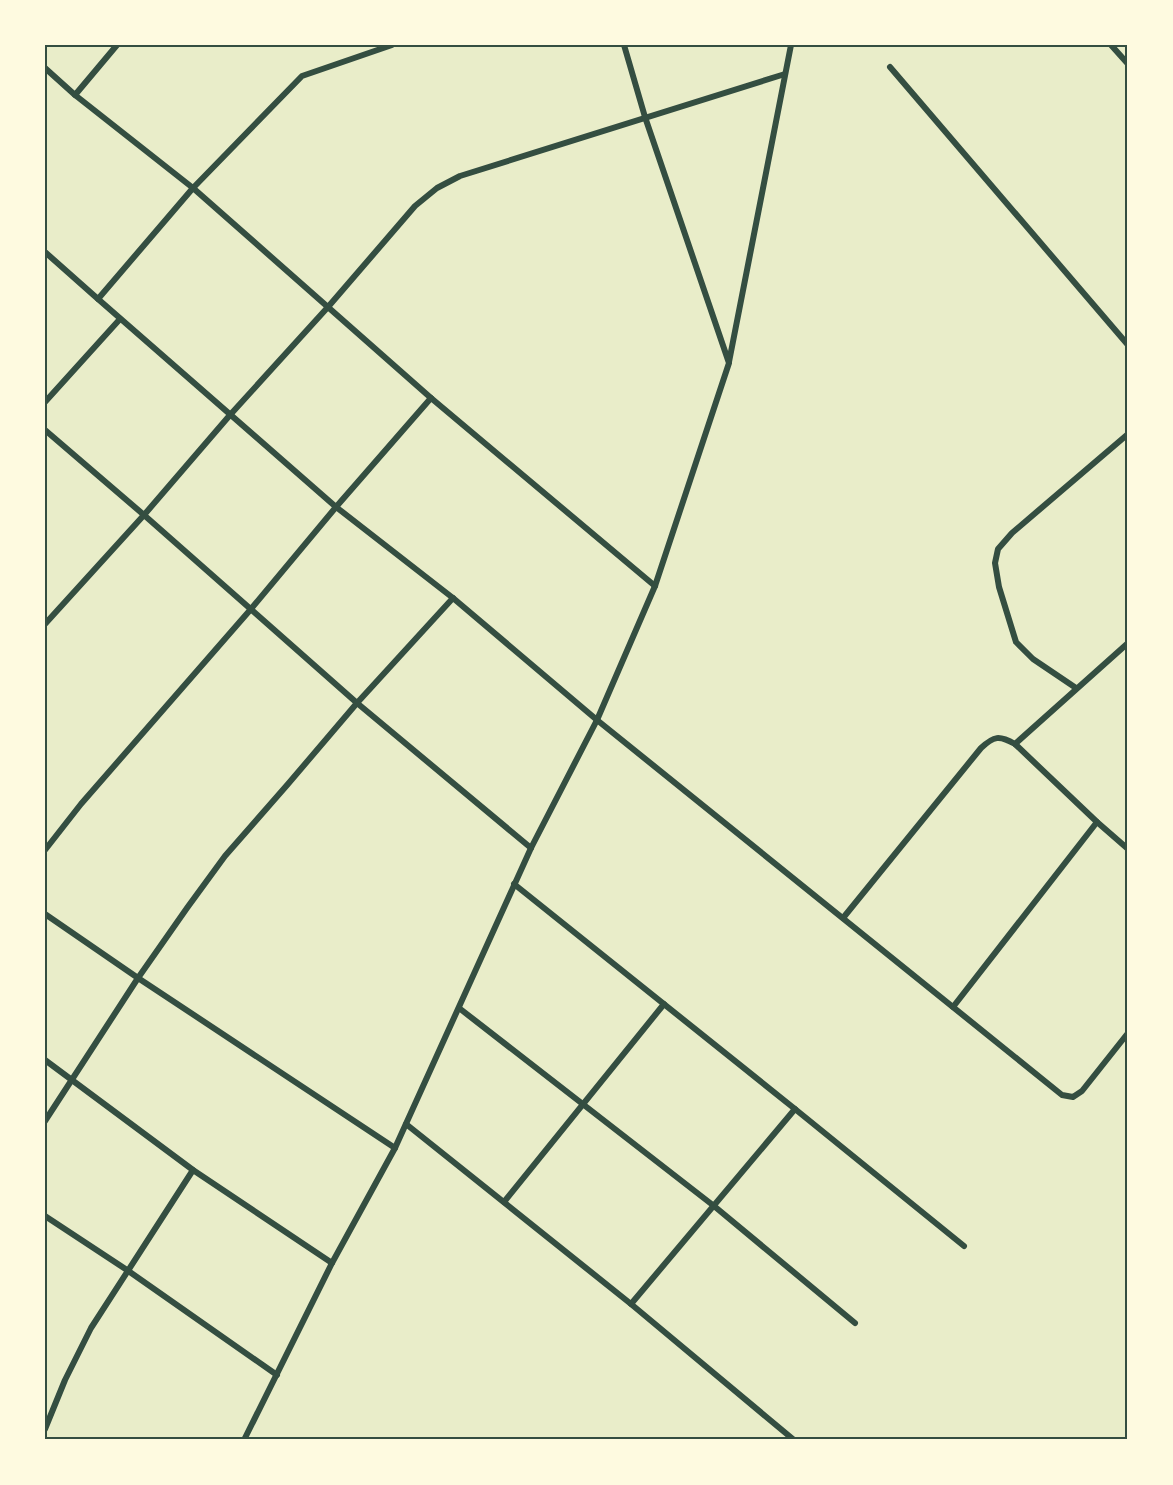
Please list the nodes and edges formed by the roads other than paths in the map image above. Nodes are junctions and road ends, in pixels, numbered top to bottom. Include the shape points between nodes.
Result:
1 (117, 45) edge
2 (392, 45) edge
3 (624, 45) edge
4 (791, 45) edge
5 (1112, 45) edge
6 (1128, 64) edge
7 (890, 67) dead end
8 (45, 68) edge
9 (785, 74) junction
10 (75, 94) junction
11 (645, 117) junction
12 (193, 188) junction
13 (45, 252) edge
14 (98, 299) junction
15 (328, 307) junction
16 (120, 319) junction
17 (1128, 345) edge
18 (729, 363) junction
19 (431, 398) junction
20 (45, 402) edge
21 (230, 415) junction
22 (45, 430) edge
23 (1128, 434) edge
24 (336, 507) junction
25 (144, 515) junction
26 (655, 586) junction
27 (453, 598) junction
28 (251, 609) junction
29 (45, 624) edge
30 (1128, 644) edge
31 (1076, 688) junction
32 (357, 703) junction
33 (597, 720) junction
34 (1015, 744) junction
35 (1097, 822) junction
36 (531, 849) junction
37 (1128, 849) edge
38 (45, 850) edge
39 (514, 884) junction
40 (45, 914) edge
41 (843, 918) junction
42 (138, 978) junction
43 (664, 1004) junction
44 (953, 1007) junction
45 (459, 1008) junction
46 (1128, 1033) edge
47 (45, 1060) edge
48 (71, 1079) junction
49 (583, 1105) junction
50 (795, 1109) junction
51 (45, 1121) edge
52 (406, 1124) junction
53 (395, 1148) junction
54 (193, 1170) junction
55 (504, 1202) junction
56 (714, 1206) junction
57 (45, 1216) edge
58 (964, 1246) dead end
59 (332, 1263) junction
60 (127, 1270) junction
61 (631, 1304) junction
62 (855, 1323) dead end
63 (277, 1374) junction
64 (45, 1429) edge
65 (244, 1440) edge
66 (794, 1440) edge

1 - 10 street
2 - 12 street via 302,76
3 - 11 street
4 - 9 street
5 - 6 street
7 - 17 street
8 - 10 street
9 - 11 street
9 - 18 street
10 - 12 street
11 - 15 street via 459,176 437,188 415,206
11 - 18 street
12 - 14 street
12 - 15 street
13 - 14 street
14 - 16 street
15 - 19 street
15 - 21 street
16 - 20 street
16 - 21 street
18 - 26 street
19 - 24 street
19 - 26 street
21 - 24 street
21 - 25 street
22 - 25 street
23 - 31 street via 1012,533 998,549 995,563 1016,642 1033,659
24 - 27 street
24 - 28 street
25 - 28 street
25 - 29 street
26 - 33 street
27 - 32 street
27 - 33 street
28 - 32 street
28 - 38 street
30 - 31 street
31 - 34 street
32 - 36 street
32 - 42 street via 225,856
33 - 36 street
33 - 41 street
34 - 35 street
34 - 41 street via 1003,737 992,739 981,748
35 - 37 street
35 - 44 street
36 - 39 street
39 - 43 street
39 - 45 street
40 - 42 street
41 - 44 street
42 - 48 street
42 - 53 street
43 - 49 street
43 - 50 street
44 - 46 street via 1062,1095 1073,1097
45 - 49 street
45 - 52 street
47 - 48 street
48 - 51 street
48 - 54 street
49 - 55 street
49 - 56 street
50 - 56 street
50 - 58 street
52 - 53 street
52 - 55 street
53 - 59 street
54 - 59 street
54 - 60 street
55 - 61 street
56 - 61 street
56 - 62 street
57 - 60 street
59 - 63 street
60 - 63 street
60 - 64 street via 91,1328
61 - 66 street
63 - 65 street

